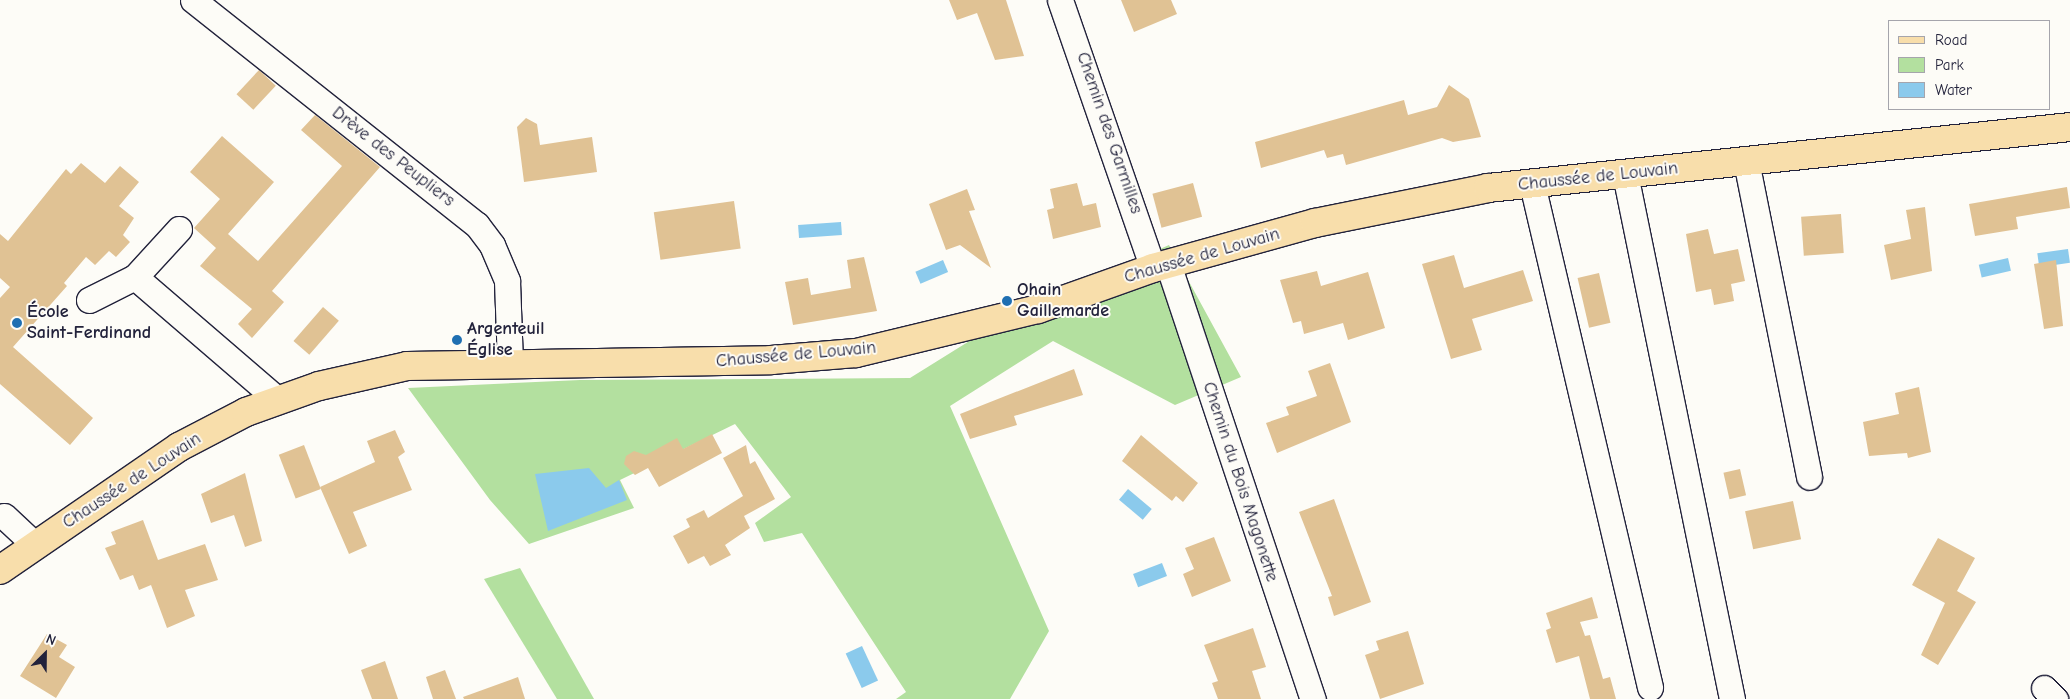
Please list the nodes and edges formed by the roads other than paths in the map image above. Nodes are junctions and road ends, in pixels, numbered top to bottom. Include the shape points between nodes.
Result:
1 (193, 0) edge
2 (1060, 0) edge
3 (2070, 127) edge
4 (1746, 161) junction
5 (1625, 174) junction
6 (1532, 184) junction
7 (179, 229) dead end
8 (1161, 266) junction
9 (135, 277) junction
10 (89, 300) dead end
11 (510, 364) junction
12 (278, 400) junction
13 (1809, 476) dead end
14 (4, 516) dead end
15 (35, 545) junction
16 (0, 570) edge
17 (1650, 687) dead end
18 (1313, 699) edge
19 (1732, 699) edge

1 - 11 street, Drève des Peupliers via 476,225 492,245 507,281
2 - 8 street, Chemin des Garmilles
3 - 4 main road, Chaussée de Louvain
4 - 5 main road, Chaussée de Louvain
4 - 13 street
5 - 6 main road, Chaussée de Louvain
5 - 19 street
6 - 8 main road, Chaussée de Louvain via 1315,223
6 - 17 street
7 - 9 street
8 - 11 main road, Chaussée de Louvain via 1038,308 856,353 771,360
8 - 18 street, Chemin du Bois Magonette
9 - 10 street
9 - 12 street
11 - 12 main road, Chaussée de Louvain via 407,366
12 - 15 main road, Chaussée de Louvain via 179,447
14 - 15 street
15 - 16 main road, Chaussée de Louvain

